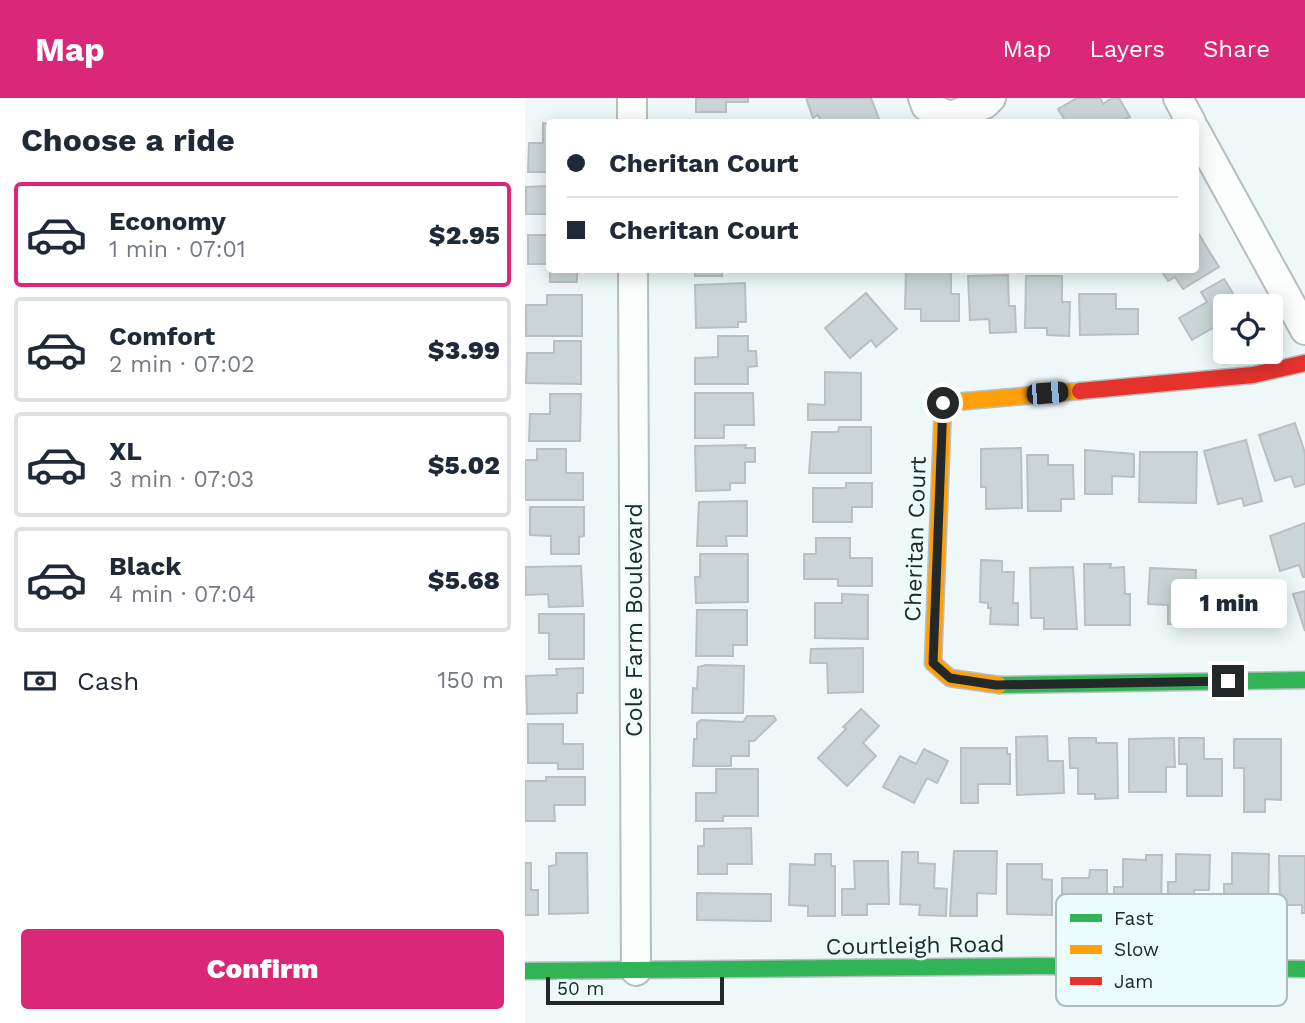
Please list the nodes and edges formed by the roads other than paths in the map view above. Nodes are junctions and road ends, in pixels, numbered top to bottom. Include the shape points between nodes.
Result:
1 (632, 98) edge
2 (923, 98) edge
3 (991, 98) edge
4 (1178, 98) edge
5 (632, 119) edge
6 (1189, 119) edge
7 (1199, 137) edge
8 (633, 273) edge
9 (1305, 330) edge
10 (1305, 363) edge
11 (1305, 680) edge
12 (1056, 966) edge
13 (1287, 969) edge
14 (1305, 969) edge
15 (525, 971) edge
16 (636, 971) junction

1 - 5 street
2 - 3 street via 926,106 950,116
4 - 6 street
7 - 9 street
8 - 16 street, Cole Farm Boulevard
10 - 11 street, Cheritan Court via 1253,375 943,403 933,663 950,678 996,685
12 - 16 street, Courtleigh Road
13 - 14 street, Courtleigh Road
15 - 16 street, Courtleigh Road

